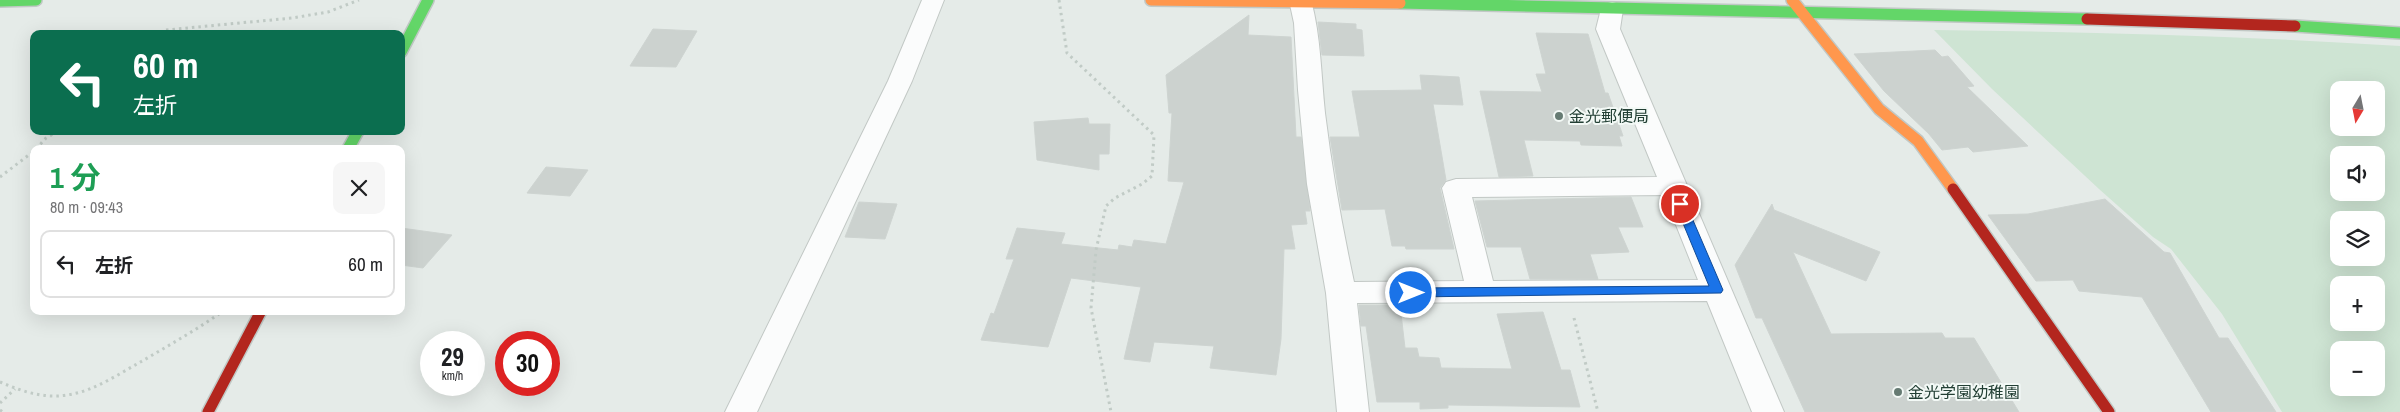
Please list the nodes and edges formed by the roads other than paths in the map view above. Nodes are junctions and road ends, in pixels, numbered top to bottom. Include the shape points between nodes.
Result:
1 (0, 0) edge
2 (36, 0) edge
3 (428, 0) edge
4 (934, 0) edge
5 (1151, 0) edge
6 (1300, 0) edge
7 (1792, 0) edge
8 (1609, 4) edge
9 (1800, 12) junction
10 (2400, 33) edge
11 (405, 44) edge
12 (1673, 186) junction
13 (1717, 290) junction
14 (1481, 292) junction
15 (1340, 293) junction
16 (259, 315) edge
17 (208, 412) edge
18 (741, 412) edge
19 (1353, 412) edge
20 (1768, 412) edge
21 (2109, 412) edge

1 - 2 main road
3 - 11 main road
4 - 18 street via 900,81
5 - 6 main road
6 - 8 main road
6 - 15 street via 1306,23 1320,184
7 - 9 main road
8 - 9 main road
8 - 12 street via 1608,29
9 - 10 main road via 2305,25
9 - 21 main road via 1879,109 1918,141
12 - 13 street
12 - 14 street via 1456,188
13 - 14 street
13 - 20 street
14 - 15 street
15 - 19 street
16 - 17 main road

